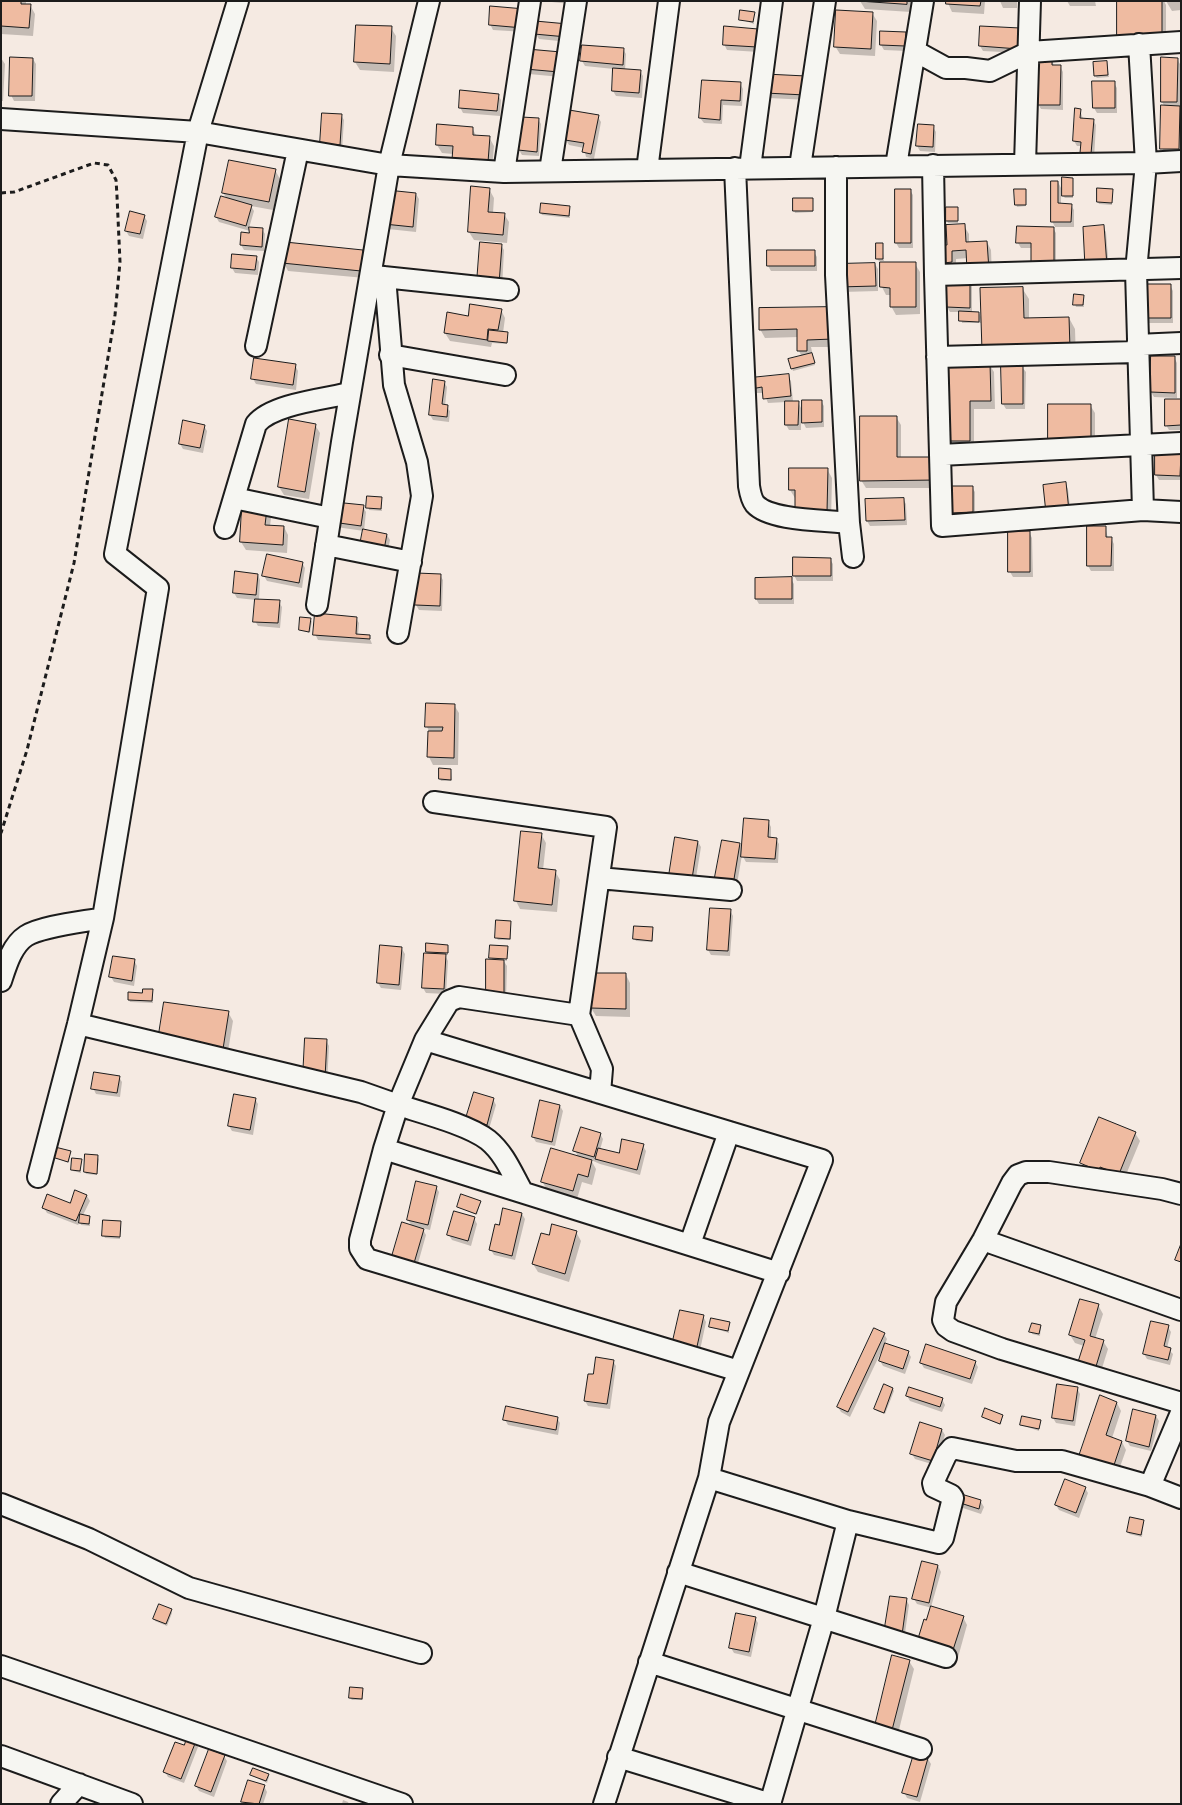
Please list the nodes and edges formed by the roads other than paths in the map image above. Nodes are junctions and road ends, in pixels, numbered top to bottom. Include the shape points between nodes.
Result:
1 (238, 1) edge
2 (429, 1) edge
3 (530, 1) edge
4 (576, 1) edge
5 (669, 1) edge
6 (772, 1) edge
7 (825, 1) edge
8 (923, 1) edge
9 (1030, 1) edge
10 (1181, 42) edge
11 (1138, 44) junction
12 (915, 51) junction
13 (1029, 52) junction
14 (1, 119) edge
15 (198, 132) junction
16 (298, 150) junction
17 (1181, 161) edge
18 (1025, 164) junction
19 (1146, 164) junction
20 (389, 165) junction
21 (933, 165) junction
22 (896, 166) junction
23 (800, 167) junction
24 (836, 167) junction
25 (742, 168) junction
26 (647, 170) junction
27 (550, 171) junction
28 (504, 172) junction
29 (1181, 268) edge
30 (1136, 271) junction
31 (935, 275) junction
32 (378, 276) junction
33 (508, 290) dead end
34 (1181, 343) edge
35 (256, 346) dead end
36 (1137, 349) junction
37 (390, 355) junction
38 (937, 357) junction
39 (505, 375) dead end
40 (350, 393) junction
41 (1181, 443) edge
42 (1140, 446) junction
43 (940, 455) junction
44 (234, 498) junction
45 (1143, 510) junction
46 (1181, 512) edge
47 (330, 518) junction
48 (849, 523) junction
49 (225, 528) dead end
50 (326, 545) junction
51 (853, 557) dead end
52 (411, 562) junction
53 (317, 605) dead end
54 (398, 634) dead end
55 (434, 802) dead end
56 (598, 878) junction
57 (731, 890) dead end
58 (102, 918) junction
59 (9, 945) edge
60 (1, 981) edge
61 (578, 1015) junction
62 (78, 1024) junction
63 (425, 1040) junction
64 (600, 1093) junction
65 (398, 1105) junction
66 (729, 1132) junction
67 (384, 1149) junction
68 (38, 1177) dead end
69 (522, 1191) junction
70 (1181, 1194) edge
71 (983, 1240) junction
72 (690, 1244) junction
73 (779, 1273) junction
74 (1181, 1310) edge
75 (740, 1371) junction
76 (1181, 1402) edge
77 (1181, 1413) edge
78 (709, 1478) junction
79 (1150, 1486) junction
80 (1181, 1498) edge
81 (1, 1504) edge
82 (848, 1520) junction
83 (678, 1572) junction
84 (824, 1618) junction
85 (421, 1653) dead end
86 (946, 1657) dead end
87 (649, 1662) junction
88 (1, 1666) edge
89 (798, 1710) junction
90 (921, 1750) dead end
91 (1, 1756) edge
92 (618, 1757) junction
93 (79, 1784) junction
94 (123, 1802) edge
95 (61, 1804) edge
96 (402, 1804) edge
97 (604, 1804) edge
98 (770, 1804) edge

1 - 15 street
2 - 20 street
3 - 28 street
4 - 27 street
5 - 26 street
6 - 25 street
7 - 23 street
8 - 12 street
9 - 13 street
10 - 11 street
11 - 13 street
11 - 19 street
12 - 13 street via 946,68 990,71
12 - 22 street
13 - 18 street
14 - 15 street
15 - 16 street
15 - 58 street via 116,554 158,588
16 - 20 street
16 - 35 street
17 - 19 street
18 - 19 street
18 - 21 street
19 - 30 street
20 - 28 street
20 - 32 street
21 - 22 street
21 - 31 street
22 - 24 street
23 - 24 street
23 - 25 street
24 - 48 street via 836,275
25 - 26 street
25 - 48 street via 749,486 752,498 755,504 772,514
26 - 27 street
27 - 28 street
29 - 30 street
30 - 31 street
30 - 36 street
31 - 38 street
32 - 33 street
32 - 37 street
32 - 40 street
34 - 36 street
36 - 38 street
36 - 42 street
37 - 39 street
37 - 52 street via 394,385 421,478 420,515
38 - 43 street
40 - 44 street via 272,412 260,419
40 - 47 street
41 - 42 street
42 - 43 street
42 - 45 street
43 - 45 street via 942,526
44 - 47 street
44 - 49 street
45 - 46 street
47 - 50 street
48 - 51 street
50 - 52 street
50 - 53 street
52 - 54 street
55 - 56 street via 606,827
56 - 57 street
56 - 61 street
58 - 59 street via 38,932
58 - 62 street
59 - 60 street
61 - 63 street via 459,997 448,1001
61 - 64 street via 602,1069
62 - 65 street via 361,1092
62 - 68 street
63 - 64 street
63 - 65 street
64 - 66 street
65 - 67 street
65 - 69 street via 487,1139 502,1155
66 - 72 street
66 - 73 street via 822,1160
67 - 69 street
67 - 75 street via 360,1240 360,1248 367,1258
69 - 72 street
70 - 71 street via 1049,1172 1026,1172 1018,1175 1012,1183
71 - 74 street
71 - 76 street via 946,1302 943,1312 946,1326 1002,1349
72 - 73 street
73 - 75 street
75 - 78 street via 719,1422
77 - 79 street
78 - 82 street
78 - 83 street
79 - 80 street
79 - 82 street via 1062,1461 1016,1460 952,1448 933,1483 934,1487 952,1494 953,1498 940,1542
81 - 85 street via 89,1539 189,1588
82 - 84 street
83 - 84 street
83 - 87 street
84 - 86 street
84 - 89 street
87 - 89 street
87 - 92 street
88 - 96 street
89 - 90 street
89 - 98 street
91 - 93 street
92 - 97 street
92 - 98 street
93 - 94 street
93 - 95 street

